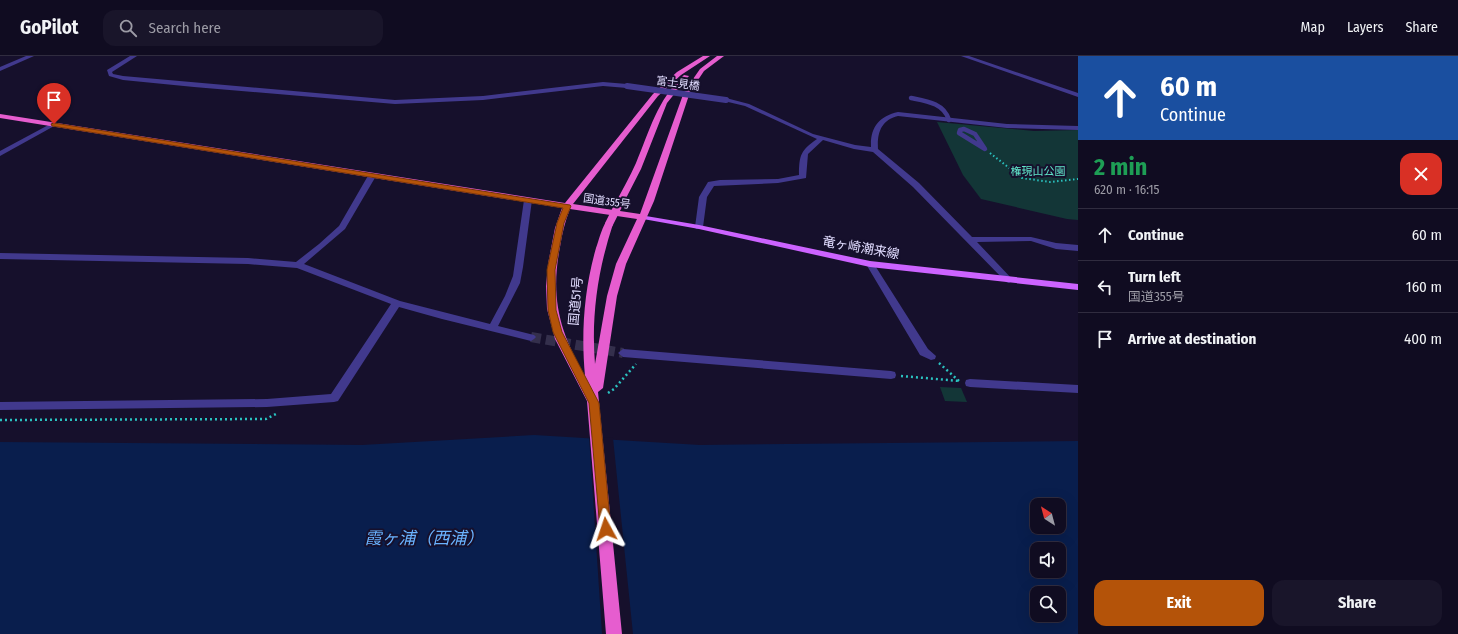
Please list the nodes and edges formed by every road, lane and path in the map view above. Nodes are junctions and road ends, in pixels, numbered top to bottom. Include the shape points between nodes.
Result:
1 (31, 56) edge
2 (134, 56) edge
3 (707, 56) edge
4 (715, 56) edge
5 (721, 56) edge
6 (964, 56) edge
7 (0, 69) edge
8 (1078, 95) edge
9 (911, 98) dead end
10 (0, 116) edge
11 (949, 120) junction
12 (54, 124) junction
13 (964, 125) junction
14 (1078, 128) edge
15 (822, 138) junction
16 (985, 149) junction
17 (875, 150) junction
18 (0, 154) edge
19 (372, 176) junction
20 (1078, 181) edge
21 (528, 200) junction
22 (567, 206) junction
23 (643, 217) junction
24 (699, 226) junction
25 (969, 240) junction
26 (1078, 248) edge
27 (0, 256) edge
28 (870, 264) junction
29 (298, 265) junction
30 (1009, 280) junction
31 (1078, 287) edge
32 (397, 303) junction
33 (493, 327) junction
34 (531, 337) tunnel mouth
35 (623, 353) tunnel mouth
36 (644, 354) junction
37 (931, 356) joint
38 (891, 375) joint
39 (965, 382) junction
40 (1078, 389) edge
41 (604, 395) dead end
42 (0, 406) edge
43 (595, 406) junction
44 (285, 410) dead end
45 (0, 420) edge
46 (614, 634) edge

1 - 7 street
2 - 15 street, 富士見橋, bridge via 109,71 111,75 194,85 395,102 483,98 597,85 627,86 747,105 800,131
3 - 22 highway via 685,70 644,105
4 - 43 highway, 国道51号, bridge via 683,78 664,102 656,116 642,158 609,224 596,264 590,296 589,350
5 - 23 highway via 702,70 687,92
6 - 8 street
9 - 11 lane via 942,107 948,113
10 - 12 highway, 国道355号
11 - 13 street
11 - 17 street via 890,115 883,119 876,130
12 - 18 street
12 - 19 highway, 国道355号
13 - 14 street
13 - 16 lane via 981,139
13 - 16 lane via 959,133
15 - 17 street, 富士見橋
15 - 24 street via 803,154 803,176 778,181 711,184 703,197
16 - 20 path via 1022,178 1050,182
17 - 25 street via 916,185
19 - 21 highway, 国道355号
19 - 29 street via 342,227
21 - 22 highway, 国道355号
21 - 33 street via 517,278
22 - 23 highway, 国道355号
22 - 43 highway via 560,223 552,263 552,310 557,332
23 - 24 main road, 竜ヶ崎潮来線
23 - 43 highway via 621,264 612,296
24 - 28 main road, 竜ヶ崎潮来線
25 - 26 street via 1031,240
25 - 30 street
27 - 29 street via 248,261
28 - 30 main road, 竜ヶ崎潮来線
28 - 37 street via 924,352
29 - 32 street
30 - 31 main road, 竜ヶ崎潮来線
32 - 33 street
32 - 42 street via 334,398 260,403
33 - 34 street
35 - 36 street
36 - 38 street
36 - 41 path via 614,389
37 - 39 path
38 - 39 path
39 - 40 street
43 - 46 highway, 国道51号
44 - 45 path via 266,419

